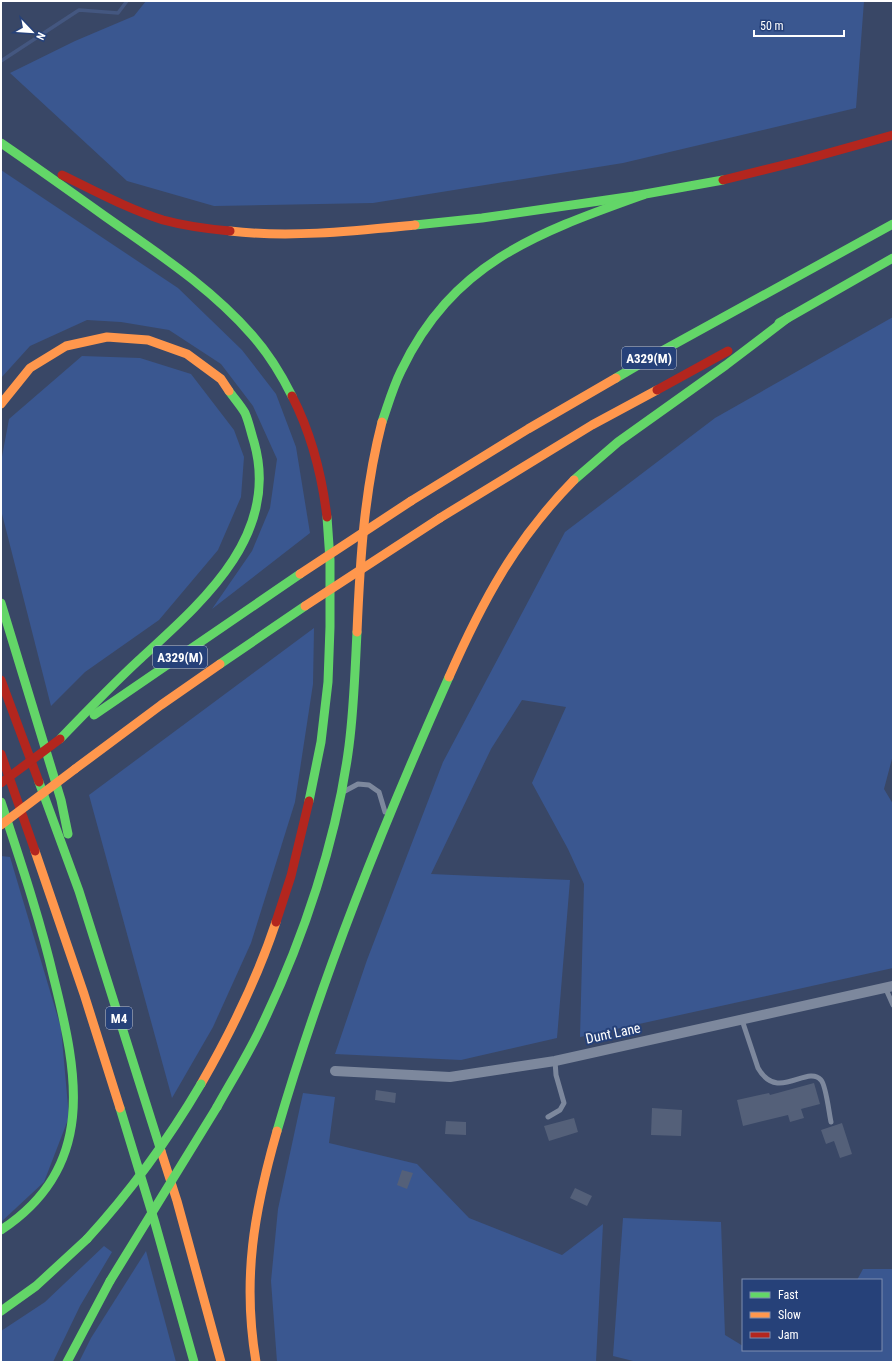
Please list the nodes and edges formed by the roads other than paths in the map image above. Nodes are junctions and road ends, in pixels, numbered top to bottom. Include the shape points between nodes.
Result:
1 (893, 135) edge
2 (1, 143) edge
3 (20, 157) junction
4 (643, 195) junction
5 (893, 224) edge
6 (893, 258) edge
7 (790, 318) junction
8 (1, 404) edge
9 (1, 603) edge
10 (1, 680) edge
11 (60, 739) junction
12 (1, 754) edge
13 (1, 783) edge
14 (341, 794) junction
15 (1, 802) edge
16 (387, 818) junction
17 (1, 825) edge
18 (79, 891) junction
19 (889, 986) edge
20 (893, 1005) edge
21 (742, 1020) junction
22 (555, 1061) junction
23 (335, 1071) dead end
24 (548, 1117) dead end
25 (831, 1122) dead end
26 (1, 1230) edge
27 (1, 1311) edge
28 (67, 1362) edge
29 (194, 1362) edge
30 (221, 1362) edge
31 (256, 1362) edge

1 - 4 highway via 777,168
2 - 3 highway
3 - 4 highway via 162,220 230,232 291,234 419,225
3 - 27 highway, bridge via 147,245 211,295 236,318 270,358 285,383 316,459 329,538 331,617 323,731 299,849 255,977 237,1017 183,1115 130,1190 87,1239 36,1286
4 - 14 highway via 555,227 498,258 467,282 443,306 405,362 380,429 368,490 362,543 356,674
5 - 11 highway, A329(M), bridge via 662,351 411,501
6 - 7 highway, A329(M)
7 - 16 highway via 617,442 567,487 540,516 500,573 482,608
7 - 17 highway, A329(M), bridge via 592,425 440,518 305,606 168,701
8 - 11 highway via 26,371 55,350 102,337 143,338 184,352 216,375 245,411 257,452 260,487 257,503 247,534 228,569 191,611
9 - 18 highway via 61,800
10 - 18 highway, M4
11 - 13 highway, A329(M), bridge
12 - 29 highway, M4 via 80,982 130,1140
14 - 16 lane via 358,784 369,785 379,792
14 - 28 highway, bridge via 320,875 292,956 260,1028 217,1107 110,1281
15 - 26 highway via 33,897 51,963 66,1028 74,1093 70,1136 55,1175 29,1210
16 - 31 highway via 311,1025 262,1186 249,1272 251,1338
18 - 30 highway, M4 via 174,1193
19 - 20 lane
19 - 21 street, Dunt Lane
21 - 22 street, Dunt Lane
21 - 25 lane via 761,1074 776,1083 809,1076 819,1078 823,1085
22 - 23 street, Dunt Lane via 450,1077
22 - 24 lane via 564,1103 560,1110

